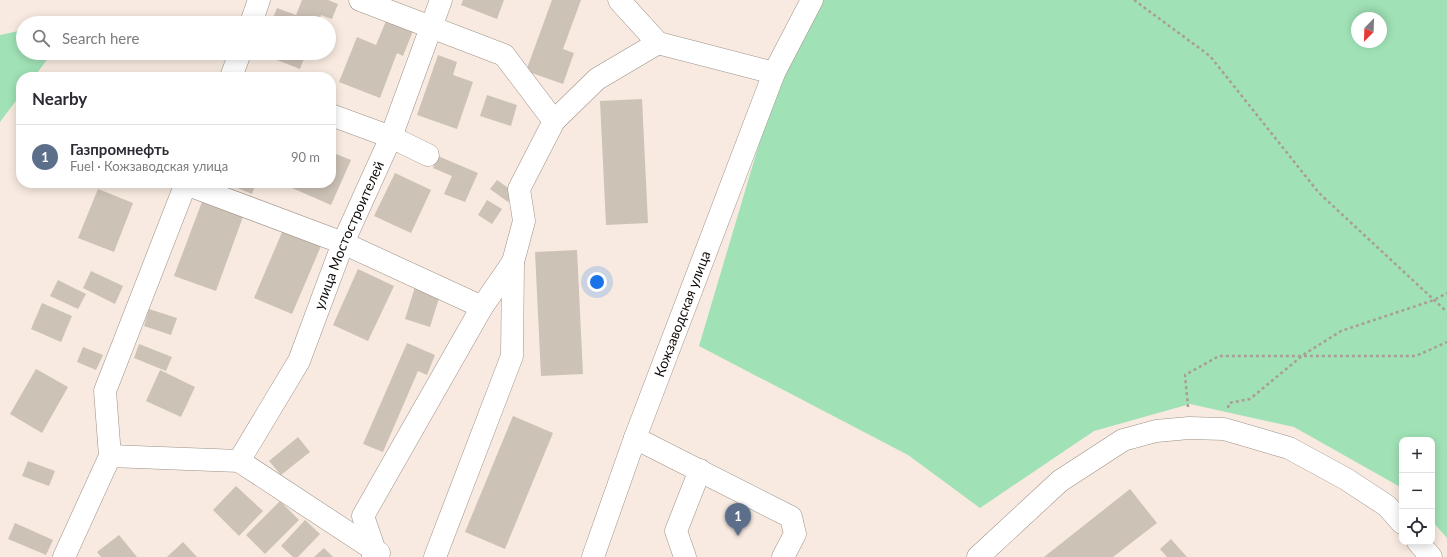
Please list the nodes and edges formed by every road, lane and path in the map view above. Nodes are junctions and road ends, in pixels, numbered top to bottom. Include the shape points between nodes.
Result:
1 (259, 0) edge
2 (360, 0) edge
3 (441, 0) edge
4 (619, 0) edge
5 (812, 0) edge
6 (1134, 0) edge
7 (253, 16) edge
8 (430, 26) junction
9 (658, 43) junction
10 (238, 60) edge
11 (234, 72) edge
12 (774, 72) junction
13 (336, 116) edge
14 (554, 121) junction
15 (390, 137) junction
16 (428, 155) dead end
17 (183, 188) edge
18 (196, 188) edge
19 (343, 243) junction
20 (514, 262) junction
21 (1447, 293) edge
22 (1434, 300) junction
23 (482, 307) junction
24 (1447, 312) edge
25 (1447, 342) edge
26 (1303, 355) junction
27 (1189, 428) junction
28 (1224, 429) junction
29 (635, 438) junction
30 (110, 456) junction
31 (239, 461) junction
32 (700, 470) junction
33 (1399, 520) edge
34 (1421, 545) edge
35 (379, 555) edge
36 (64, 557) edge
37 (435, 557) edge
38 (593, 557) edge
39 (686, 557) edge
40 (783, 557) edge
41 (978, 557) edge
42 (1431, 557) edge

1 - 7 street
2 - 8 street
3 - 8 street, улица Мостостроителей
4 - 9 street
5 - 12 street, Кожзаводская улица
6 - 22 path via 1210,56 1319,193
8 - 14 street via 504,55
8 - 15 street, улица Мостостроителей
9 - 12 street
9 - 14 street via 597,79
10 - 11 street
12 - 29 street, Кожзаводская улица
13 - 15 street
14 - 20 street via 519,188 524,221
15 - 16 street
15 - 19 street, улица Мостостроителей
17 - 30 street via 105,391
18 - 19 street
19 - 23 street
19 - 31 street, улица Мостостроителей via 299,362
20 - 23 street
20 - 37 street via 512,356
21 - 22 path
22 - 24 path
22 - 26 path via 1341,331
23 - 35 street via 364,516
25 - 26 path via 1416,356
26 - 27 path via 1219,356 1185,375
26 - 28 path via 1250,399 1229,403
27 - 28 street
27 - 41 street via 1156,431 1123,440 1060,480
28 - 33 street via 1289,448 1346,479 1387,506
29 - 32 street
29 - 38 street, Кожзаводская улица
30 - 31 street
30 - 36 street
31 - 35 street
32 - 39 street via 676,531
32 - 40 street via 791,517 795,534
34 - 42 street

